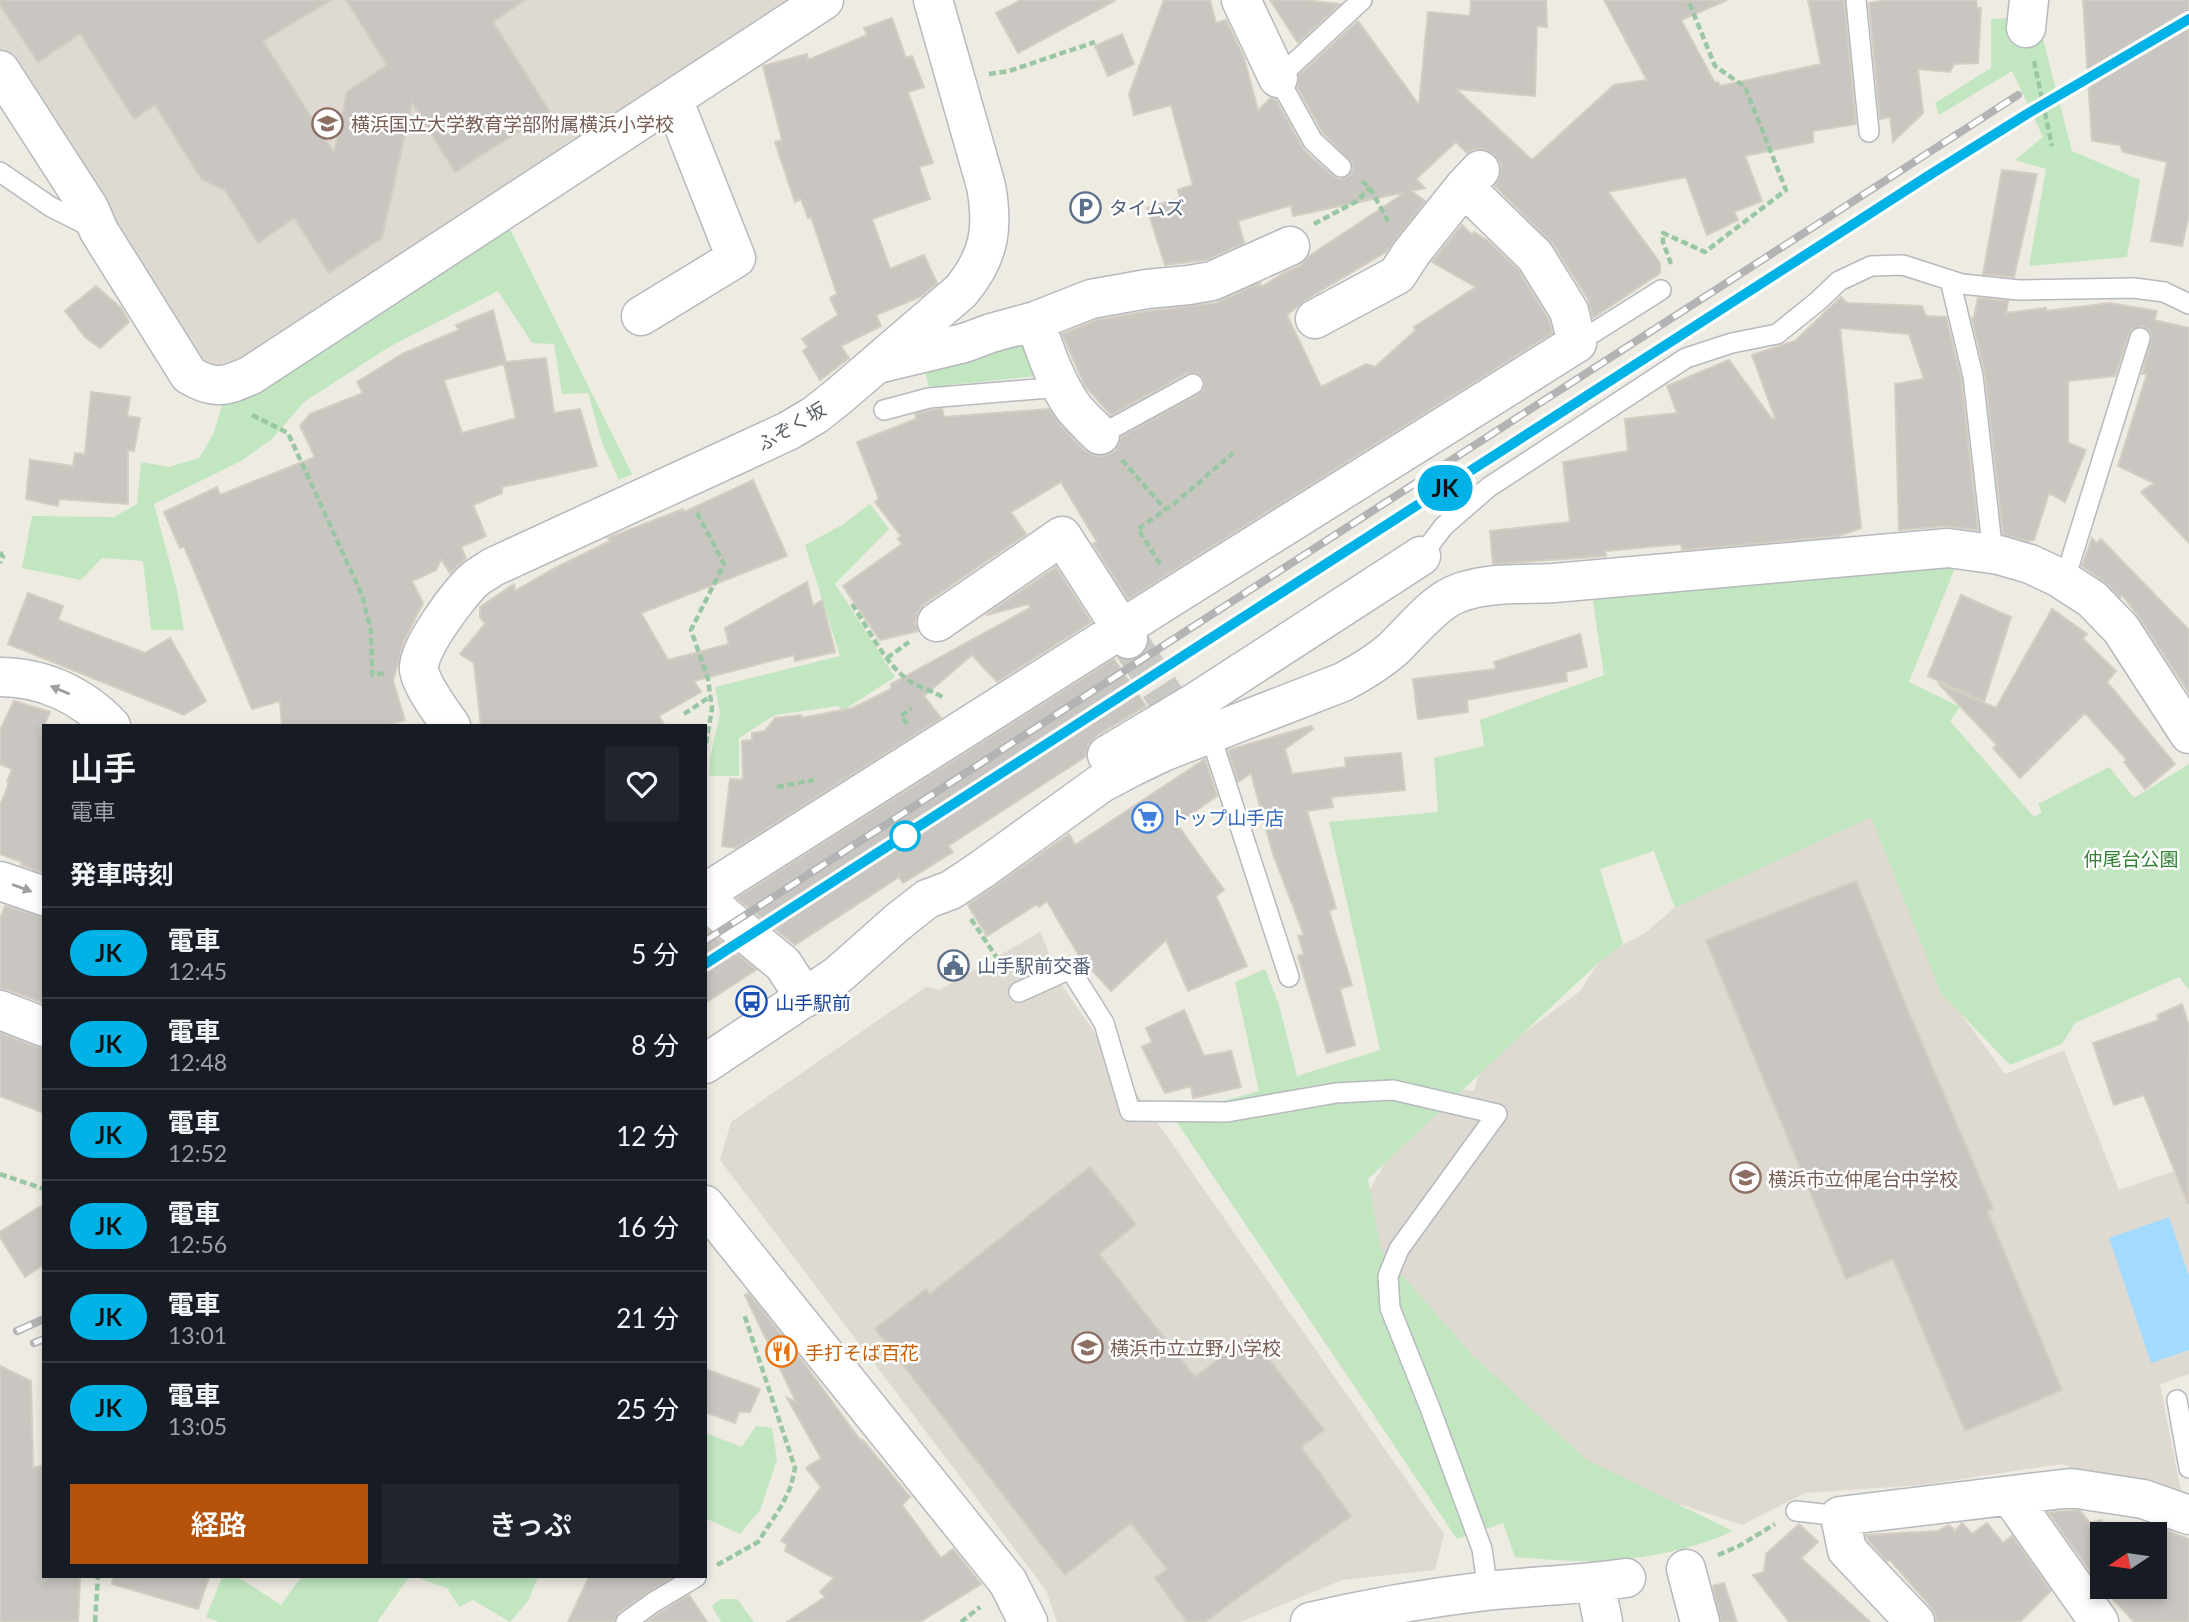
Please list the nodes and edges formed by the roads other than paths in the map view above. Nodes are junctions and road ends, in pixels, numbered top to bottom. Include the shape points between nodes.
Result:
1 (824, 0) edge
2 (933, 0) edge
3 (1241, 0) edge
4 (1362, 0) edge
5 (1856, 0) edge
6 (0, 70) edge
7 (1278, 78) junction
8 (673, 99) junction
9 (1869, 132) dead end
10 (1341, 167) road end
11 (0, 172) edge
12 (99, 231) junction
13 (1290, 246) road end
14 (1950, 280) junction
15 (1661, 290) road end
16 (2189, 304) edge
17 (641, 316) dead end
18 (1315, 319) dead end
19 (1035, 321) junction
20 (2140, 338) dead end
21 (1577, 343) junction
22 (873, 364) junction
23 (1193, 384) dead end
24 (1061, 387) junction
25 (884, 410) dead end
26 (1100, 435) joint
27 (1993, 554) junction
28 (1421, 556) joint
29 (2064, 582) junction
30 (937, 622) dead end
31 (1125, 634) junction
32 (0, 677) edge
33 (109, 724) edge
34 (450, 724) edge
35 (1210, 734) junction
36 (2189, 734) edge
37 (0, 881) edge
38 (707, 892) edge
39 (42, 895) edge
40 (707, 902) edge
41 (926, 903) junction
42 (1289, 977) dead end
43 (1019, 992) road end
44 (805, 998) junction
45 (0, 1010) edge
46 (42, 1026) edge
47 (707, 1063) edge
48 (707, 1210) edge
49 (2177, 1400) dead end
50 (2189, 1468) edge
51 (2011, 1497) junction
52 (1796, 1511) dead end
53 (2189, 1515) edge
54 (1840, 1516) junction
55 (1686, 1569) dead end
56 (694, 1578) edge
57 (1488, 1591) junction
58 (1444, 1610) edge
59 (626, 1622) edge
60 (1028, 1622) edge
61 (1310, 1622) edge
62 (1603, 1622) edge
63 (1700, 1622) edge
64 (1915, 1622) edge
65 (2099, 1622) edge

1 - 8 street
2 - 22 street, ふぞく坂 via 986,186 989,232 975,275 961,291
3 - 7 street
4 - 7 lane
5 - 9 lane
6 - 12 street via 89,208
7 - 10 lane via 1313,141
8 - 12 street via 236,382 211,387 189,375
8 - 17 street via 736,258
11 - 12 lane via 51,207
13 - 19 street via 1212,281 1091,299
14 - 16 lane via 2019,290 2134,288 2164,292
14 - 27 lane via 1973,376
14 - 28 lane via 1902,265 1871,266 1839,281 1777,334 1686,358 1489,487 1444,526
15 - 21 lane
18 - 21 street via 1397,275 1472,179 1535,256 1569,311
19 - 22 street via 933,352
19 - 24 street
20 - 29 lane
21 - 31 street via 1178,593
22 - 34 street, ふぞく坂 via 815,415 474,580 449,608 425,647 419,667
23 - 26 lane
24 - 25 lane via 929,398
24 - 26 street
27 - 29 street
27 - 35 street via 1948,548 1467,591 1434,609 1369,668 1307,698
28 - 41 street via 1171,706 959,855
29 - 36 street via 2092,599 2121,629
30 - 31 street via 1062,536
31 - 38 street
33 -> 32 street via 67,692 34,679
35 - 41 street via 1100,784
35 - 42 lane
37 -> 39 street
40 - 44 street via 783,964
41 - 44 street
43 - 57 lane via 1070,969 1104,1023 1130,1111 1227,1112 1336,1093 1393,1090 1497,1114 1399,1249 1388,1276 1390,1308 1482,1549
44 - 47 street
45 - 46 street
48 - 60 street via 1008,1583
49 - 50 lane
51 - 53 street via 2071,1488 2143,1499
51 - 54 street
51 - 65 street
52 - 54 lane
54 - 64 street via 1847,1550
55 - 63 street
56 - 59 lane
57 - 58 street
57 - 62 street via 1611,1580
58 - 61 street via 1396,1603

